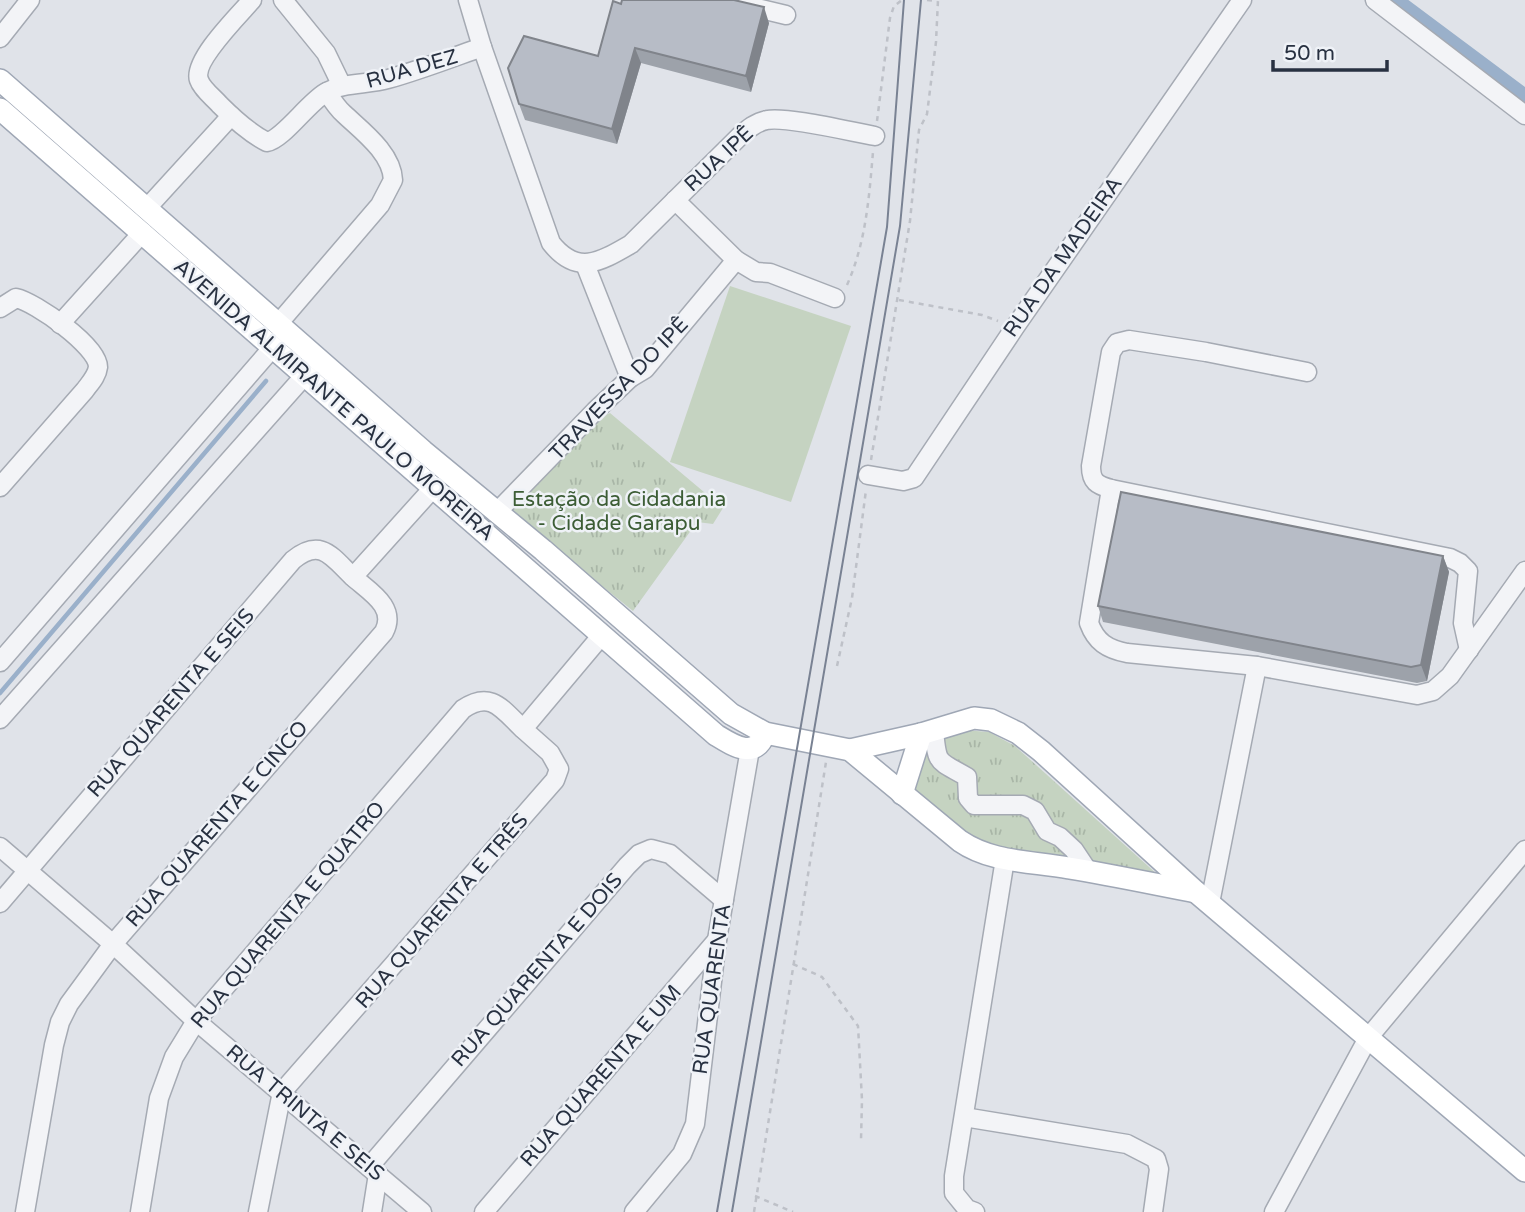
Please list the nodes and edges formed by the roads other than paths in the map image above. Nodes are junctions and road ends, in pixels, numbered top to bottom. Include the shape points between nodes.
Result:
1 (30, 0) edge
2 (252, 0) edge
3 (283, 0) edge
4 (468, 0) edge
5 (723, 0) edge
6 (1242, 0) edge
7 (1375, 0) edge
8 (786, 15) dead end
9 (0, 38) edge
10 (482, 47) junction
11 (0, 80) edge
12 (335, 89) junction
13 (0, 109) edge
14 (231, 116) junction
15 (1525, 116) edge
16 (875, 136) dead end
17 (675, 200) junction
18 (147, 208) junction
19 (143, 232) junction
20 (736, 260) junction
21 (585, 264) junction
22 (835, 298) dead end
23 (8, 303) edge
24 (60, 324) junction
25 (279, 334) junction
26 (319, 360) junction
27 (1307, 372) dead end
28 (304, 375) junction
29 (630, 378) junction
30 (868, 475) road end
31 (0, 487) edge
32 (434, 487) junction
33 (1111, 489) junction
34 (496, 513) junction
35 (1525, 571) edge
36 (353, 577) junction
37 (587, 589) junction
38 (572, 608) junction
39 (602, 635) junction
40 (1469, 650) junction
41 (0, 662) edge
42 (1256, 666) junction
43 (0, 719) edge
44 (523, 729) junction
45 (928, 732) junction
46 (765, 733) junction
47 (750, 749) junction
48 (850, 750) junction
49 (902, 793) junction
50 (0, 847) edge
51 (1525, 850) edge
52 (1005, 859) junction
53 (28, 870) junction
54 (1088, 871) junction
55 (1203, 897) junction
56 (724, 900) junction
57 (0, 903) edge
58 (717, 940) junction
59 (113, 944) junction
60 (196, 1021) junction
61 (1368, 1038) junction
62 (282, 1092) junction
63 (964, 1117) junction
64 (373, 1170) junction
65 (1525, 1171) edge
66 (25, 1212) edge
67 (140, 1212) edge
68 (258, 1212) edge
69 (372, 1212) edge
70 (422, 1212) edge
71 (484, 1212) edge
72 (634, 1212) edge
73 (975, 1212) edge
74 (1153, 1212) edge
75 (1274, 1212) edge

1 - 9 street
2 - 14 street via 206,55 198,74 205,89
3 - 12 street via 326,53
4 - 10 street
5 - 8 street
6 - 30 street, RUA DA MADEIRA via 914,478 903,481
7 - 15 street
10 - 12 street, RUA DEZ via 390,79
10 - 21 street via 551,243 560,255
11 - 18 main road, AVENIDA ALMIRANTE PAULO MOREIRA
12 - 14 street via 302,111 273,141 260,138
12 - 25 street via 342,113 372,139 393,180 389,192
13 - 19 main road, AVENIDA ALMIRANTE PAULO MOREIRA
14 - 18 street
16 - 17 street, RUA IPÊ via 770,119 740,136
17 - 20 street
17 - 21 street, RUA IPÊ via 631,244
18 - 25 main road, AVENIDA ALMIRANTE PAULO MOREIRA
19 - 24 street
19 - 25 main road, AVENIDA ALMIRANTE PAULO MOREIRA
20 - 22 street via 756,272
20 - 29 street, TRAVESSA DO IPÊ via 651,362
21 - 29 street
23 - 24 street via 26,300
24 - 31 street via 94,354 98,365 95,377
25 - 26 main road, AVENIDA ALMIRANTE PAULO MOREIRA
25 - 28 main road, AVENIDA ALMIRANTE PAULO MOREIRA
25 - 41 street
26 - 28 street
26 - 34 main road, AVENIDA ALMIRANTE PAULO MOREIRA
27 - 33 street via 1129,340 1117,343 1111,352 1091,475 1096,484
28 - 32 main road, AVENIDA ALMIRANTE PAULO MOREIRA
28 - 43 street
29 - 34 street, TRAVESSA DO IPÊ
32 - 36 street
32 - 38 main road, AVENIDA ALMIRANTE PAULO MOREIRA
33 - 40 street via 1450,558 1468,572 1463,623
33 - 42 street via 1089,623 1093,635 1112,650
34 - 37 main road, AVENIDA ALMIRANTE PAULO MOREIRA
35 - 40 street
36 - 53 street, RUA QUARENTA E SEIS via 317,548 305,550 293,560
36 - 59 street, RUA QUARENTA E CINCO via 384,605 388,615 384,632
37 - 38 main road
37 - 46 main road, AVENIDA ALMIRANTE PAULO MOREIRA via 731,714
38 - 39 main road, AVENIDA ALMIRANTE PAULO MOREIRA
39 - 44 street
39 - 47 main road, AVENIDA ALMIRANTE PAULO MOREIRA via 716,735
40 - 42 street via 1433,691 1417,695
42 - 55 street
44 - 60 street, RUA QUARENTA E QUATRO via 485,700 463,709
44 - 62 street, RUA QUARENTA E TRÊS via 556,760 555,780
45 - 48 main road, AVENIDA ALMIRANTE PAULO MOREIRA
45 - 49 main road
45 - 54 street via 943,765 967,777 968,798 974,806 1023,805 1034,811 1047,831 1074,850
45 - 55 main road, AVENIDA ALMIRANTE PAULO MOREIRA via 974,718 991,720 1018,733
46 - 47 main road via 762,742
46 - 48 main road, AVENIDA ALMIRANTE PAULO MOREIRA
47 - 56 street, RUA QUARENTA
48 - 49 main road, AVENIDA ALMIRANTE PAULO MOREIRA
49 - 52 main road, AVENIDA ALMIRANTE PAULO MOREIRA via 969,848
50 - 53 street, RUA TRINTA E SEIS
51 - 61 street
52 - 54 main road, AVENIDA ALMIRANTE PAULO MOREIRA
52 - 63 street
53 - 57 street, RUA QUARENTA E SEIS
53 - 59 street, RUA TRINTA E SEIS
54 - 55 main road, AVENIDA ALMIRANTE PAULO MOREIRA
55 - 61 main road, AVENIDA ALMIRANTE PAULO MOREIRA
56 - 58 street, RUA QUARENTA
56 - 64 street, RUA QUARENTA E DOIS via 670,854 651,849 639,854
58 - 71 street, RUA QUARENTA E UM
58 - 72 street, RUA QUARENTA via 695,1124 682,1154
59 - 60 street, RUA TRINTA E SEIS
59 - 66 street, RUA QUARENTA E CINCO via 60,1022
60 - 62 street, RUA TRINTA E SEIS
60 - 67 street, RUA QUARENTA E QUATRO via 174,1057 159,1098
61 - 65 main road, AVENIDA ALMIRANTE PAULO MOREIRA
61 - 75 street
62 - 64 street, RUA TRINTA E SEIS
62 - 68 street, RUA QUARENTA E TRÊS
63 - 73 street via 954,1193
63 - 74 street via 1127,1144 1144,1151 1156,1159 1159,1169
64 - 69 street
64 - 70 street, RUA TRINTA E SEIS

